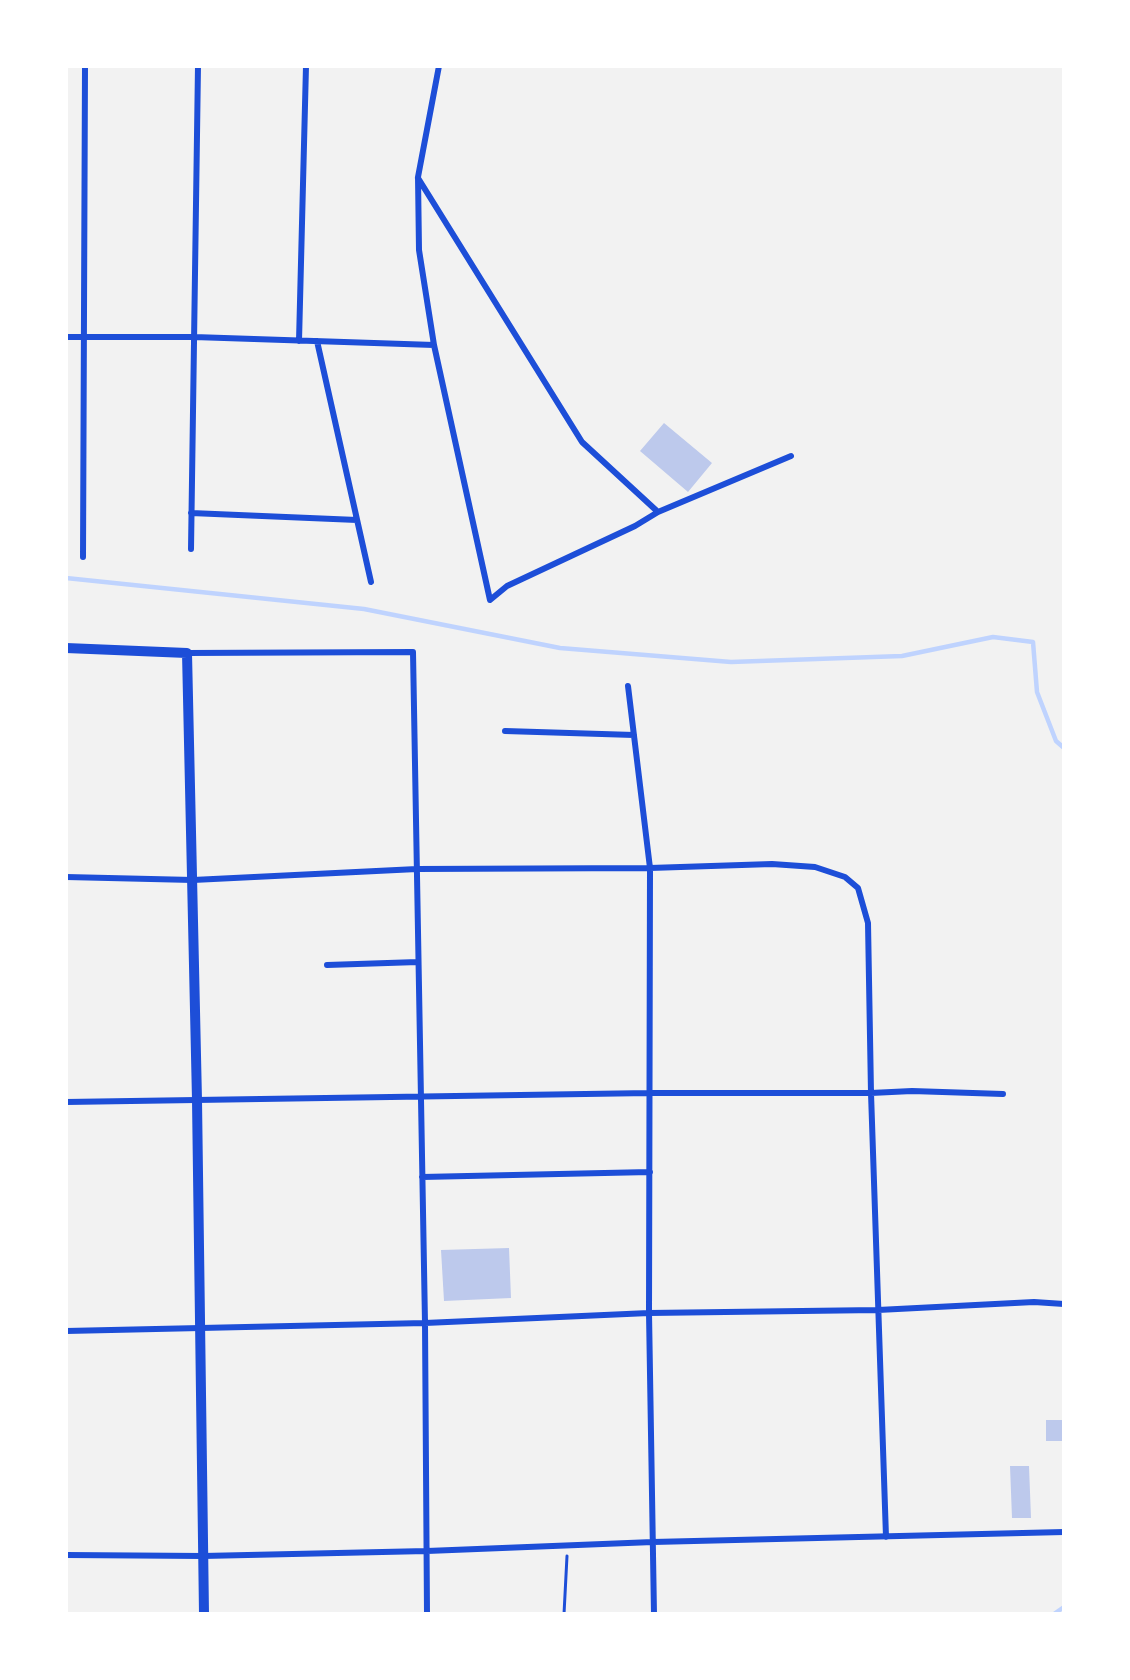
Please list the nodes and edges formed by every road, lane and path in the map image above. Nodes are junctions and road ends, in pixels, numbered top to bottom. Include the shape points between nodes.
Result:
1 (85, 66) edge
2 (198, 66) edge
3 (306, 66) edge
4 (439, 66) edge
5 (418, 177) junction
6 (66, 337) edge
7 (83, 337) junction
8 (194, 337) junction
9 (300, 341) junction
10 (317, 341) junction
11 (434, 345) junction
12 (791, 456) dead end
13 (658, 512) junction
14 (191, 513) junction
15 (357, 520) junction
16 (191, 549) dead end
17 (83, 557) dead end
18 (371, 582) dead end
19 (66, 648) edge
20 (187, 653) junction
21 (628, 686) dead end
22 (505, 731) dead end
23 (634, 735) junction
24 (650, 868) junction
25 (417, 869) junction
26 (66, 877) edge
27 (193, 880) junction
28 (418, 962) junction
29 (327, 965) dead end
30 (650, 1093) junction
31 (871, 1093) junction
32 (1003, 1094) dead end
33 (421, 1096) junction
34 (197, 1100) junction
35 (66, 1102) edge
36 (650, 1172) junction
37 (422, 1177) junction
38 (1064, 1304) edge
39 (878, 1310) junction
40 (649, 1313) junction
41 (425, 1323) junction
42 (199, 1328) junction
43 (66, 1330) edge
44 (1064, 1532) edge
45 (886, 1537) junction
46 (653, 1542) junction
47 (568, 1545) junction
48 (427, 1551) junction
49 (66, 1555) edge
50 (203, 1556) junction
51 (204, 1614) edge
52 (427, 1614) edge
53 (564, 1614) edge
54 (654, 1614) edge

1 - 7 street
2 - 8 street
3 - 9 street
4 - 5 street
5 - 11 street via 419,250
5 - 13 street via 582,442
6 - 7 street
7 - 8 street
7 - 17 street
8 - 9 street
8 - 14 street
9 - 10 street
10 - 11 street
10 - 15 street
11 - 13 street via 490,600 507,586
12 - 13 street
14 - 15 street
14 - 16 street
15 - 18 street
19 - 20 street
20 - 25 street via 413,652
20 - 27 street
21 - 23 street
22 - 23 street
23 - 24 street
24 - 25 street
24 - 30 street
24 - 31 street via 772,864 815,867 844,877 858,888 868,923
25 - 27 street
25 - 28 street
26 - 27 street
27 - 34 street
28 - 29 street
28 - 33 street
30 - 31 street
30 - 33 street
30 - 36 street
31 - 32 street
31 - 39 street
33 - 34 street
33 - 37 street
34 - 35 street
34 - 42 street
36 - 37 street
36 - 40 street
37 - 41 street
38 - 39 street
39 - 40 street
39 - 45 street
40 - 41 street
40 - 46 street
41 - 42 street
41 - 48 street
42 - 43 street
42 - 50 street
44 - 45 street
45 - 46 street
46 - 47 street
46 - 54 street
47 - 48 street
47 - 53 path
48 - 50 street
48 - 52 street
49 - 50 street
50 - 51 street

